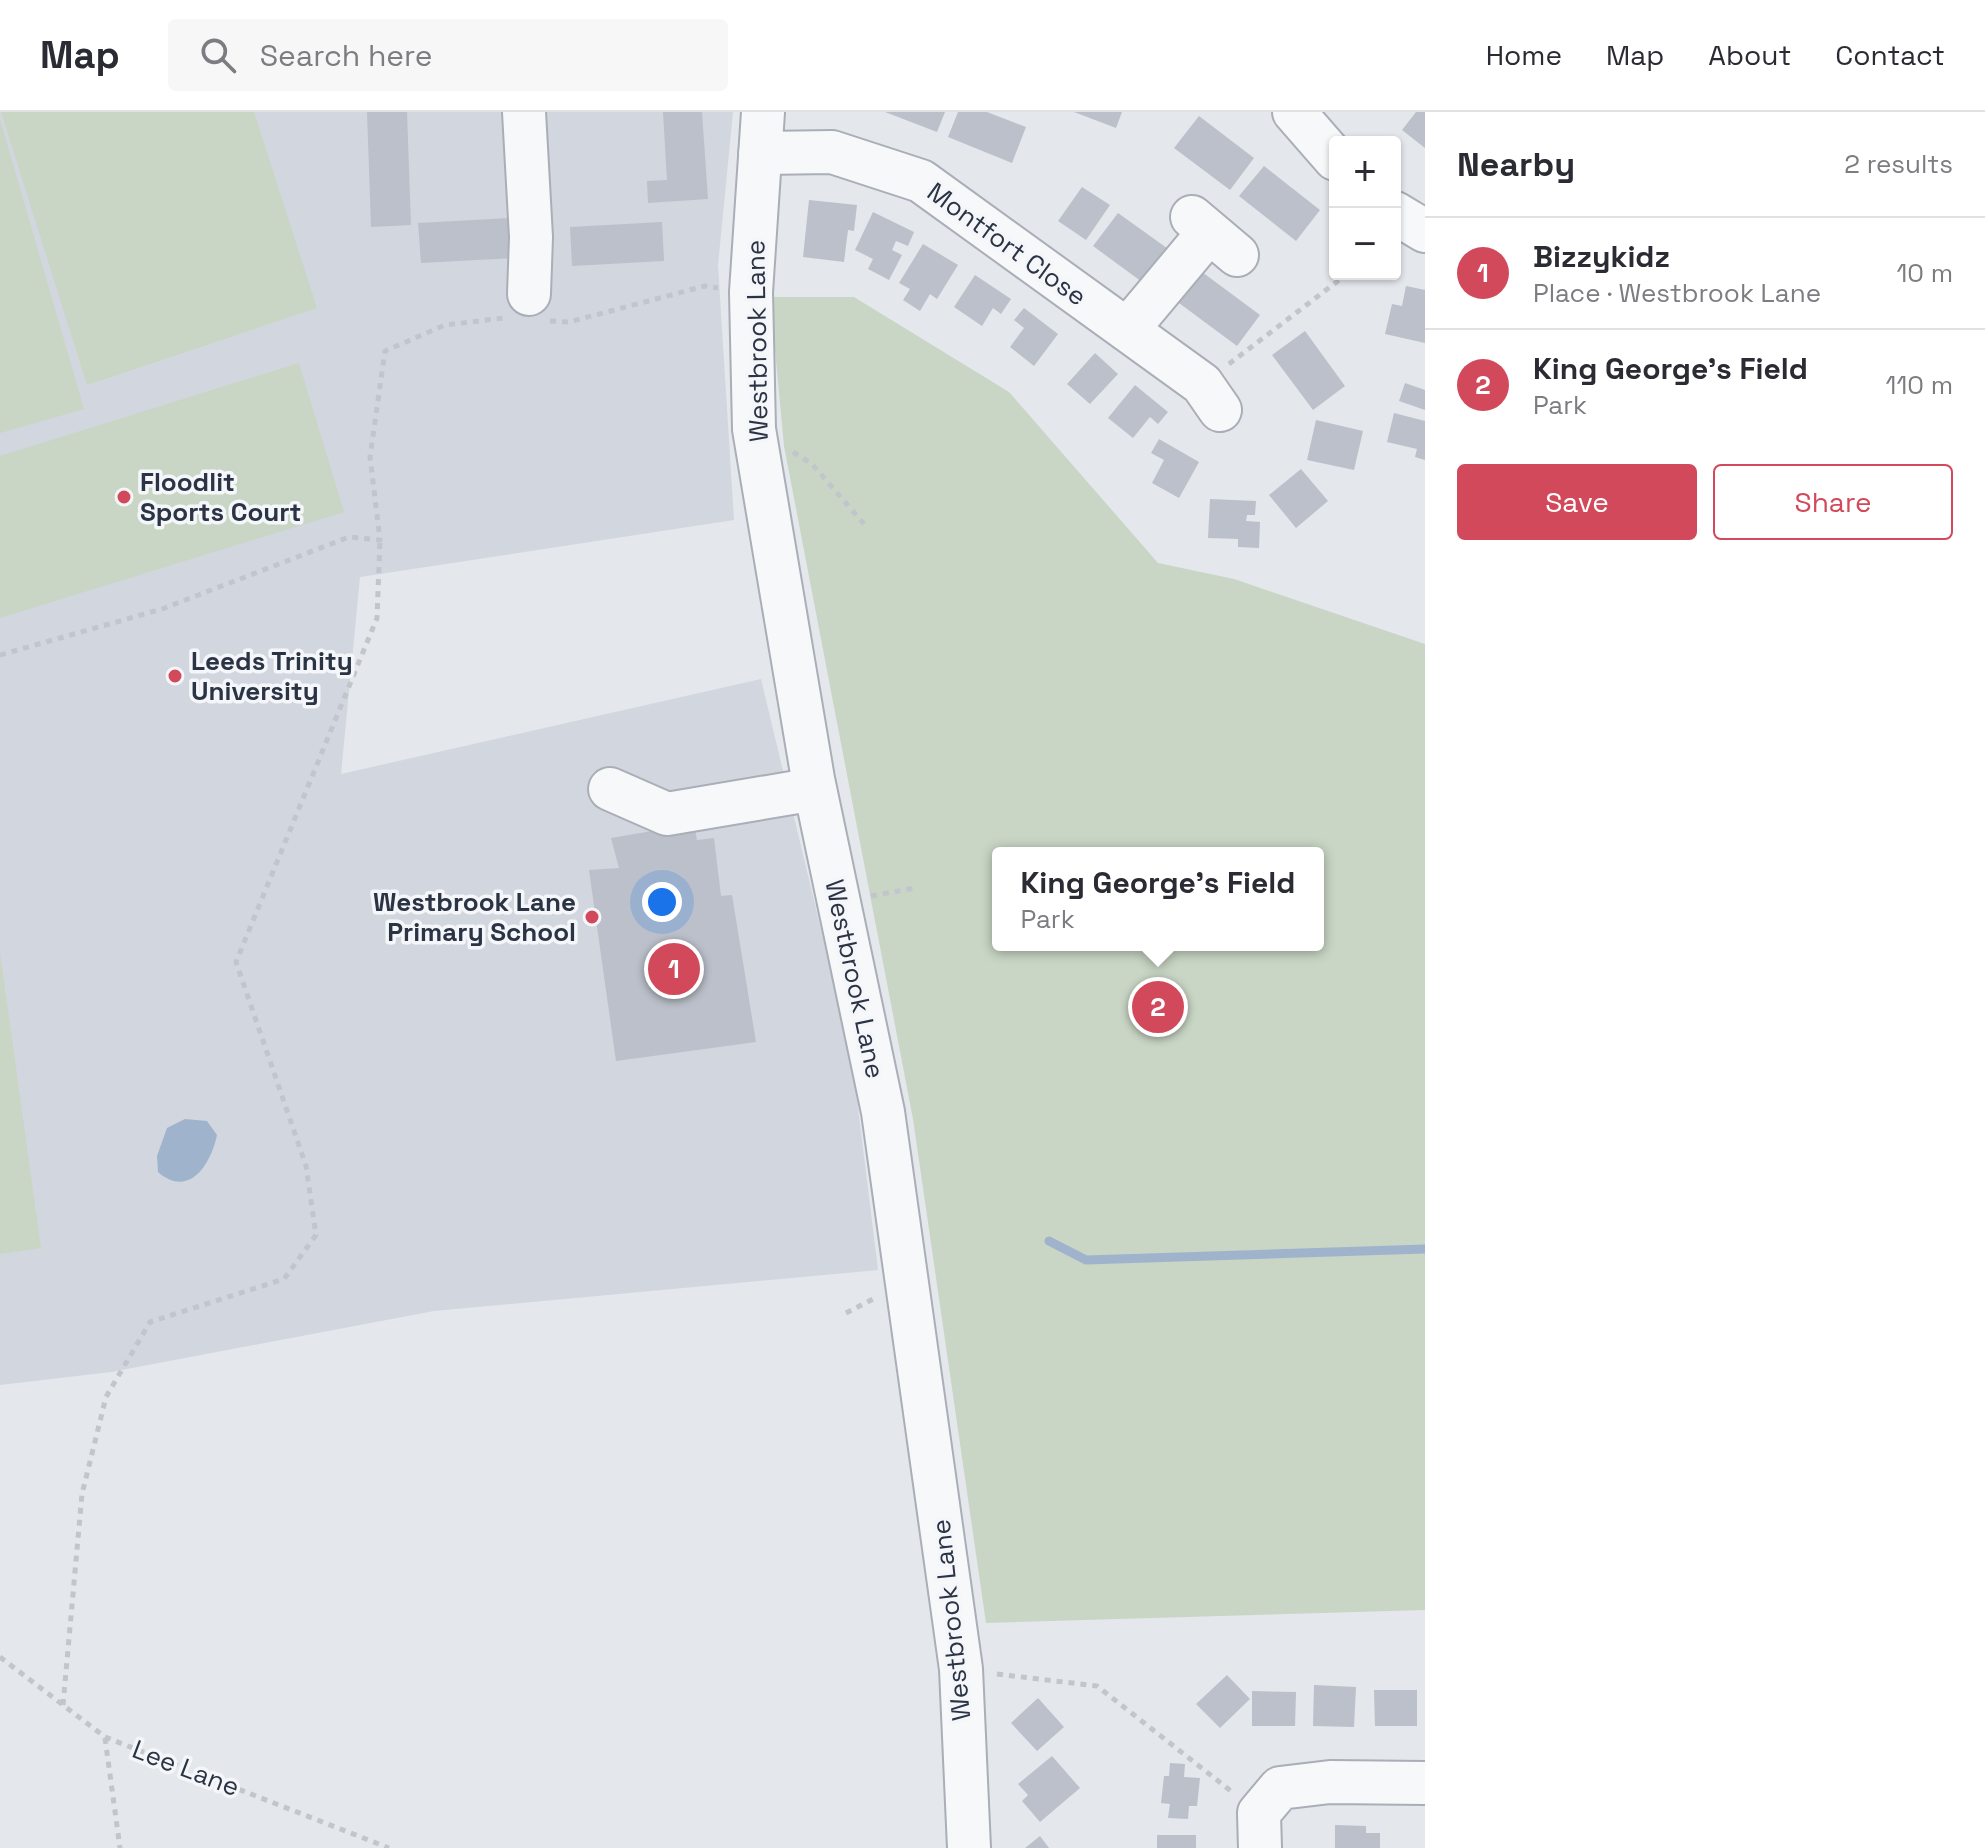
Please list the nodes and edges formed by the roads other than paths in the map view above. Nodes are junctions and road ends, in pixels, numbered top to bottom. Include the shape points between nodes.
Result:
1 (524, 112) edge
2 (1294, 112) edge
3 (762, 132) edge
4 (1329, 152) edge
5 (1401, 217) edge
6 (1425, 231) edge
7 (1212, 235) dead end
8 (526, 310) road end
9 (1127, 330) junction
10 (1211, 397) road end
11 (610, 789) dead end
12 (815, 789) junction
13 (1425, 1783) edge
14 (1260, 1830) edge
15 (969, 1848) edge

1 - 8 street via 531,237
2 - 4 street
3 - 9 street, Montfort Close via 921,181
3 - 12 street, Westbrook Lane via 751,292 754,429
5 - 6 street
7 - 9 street
9 - 10 street, Montfort Close
11 - 12 street via 667,814
12 - 15 street, Westbrook Lane via 883,1112 961,1669
13 - 14 street via 1330,1782 1280,1788

